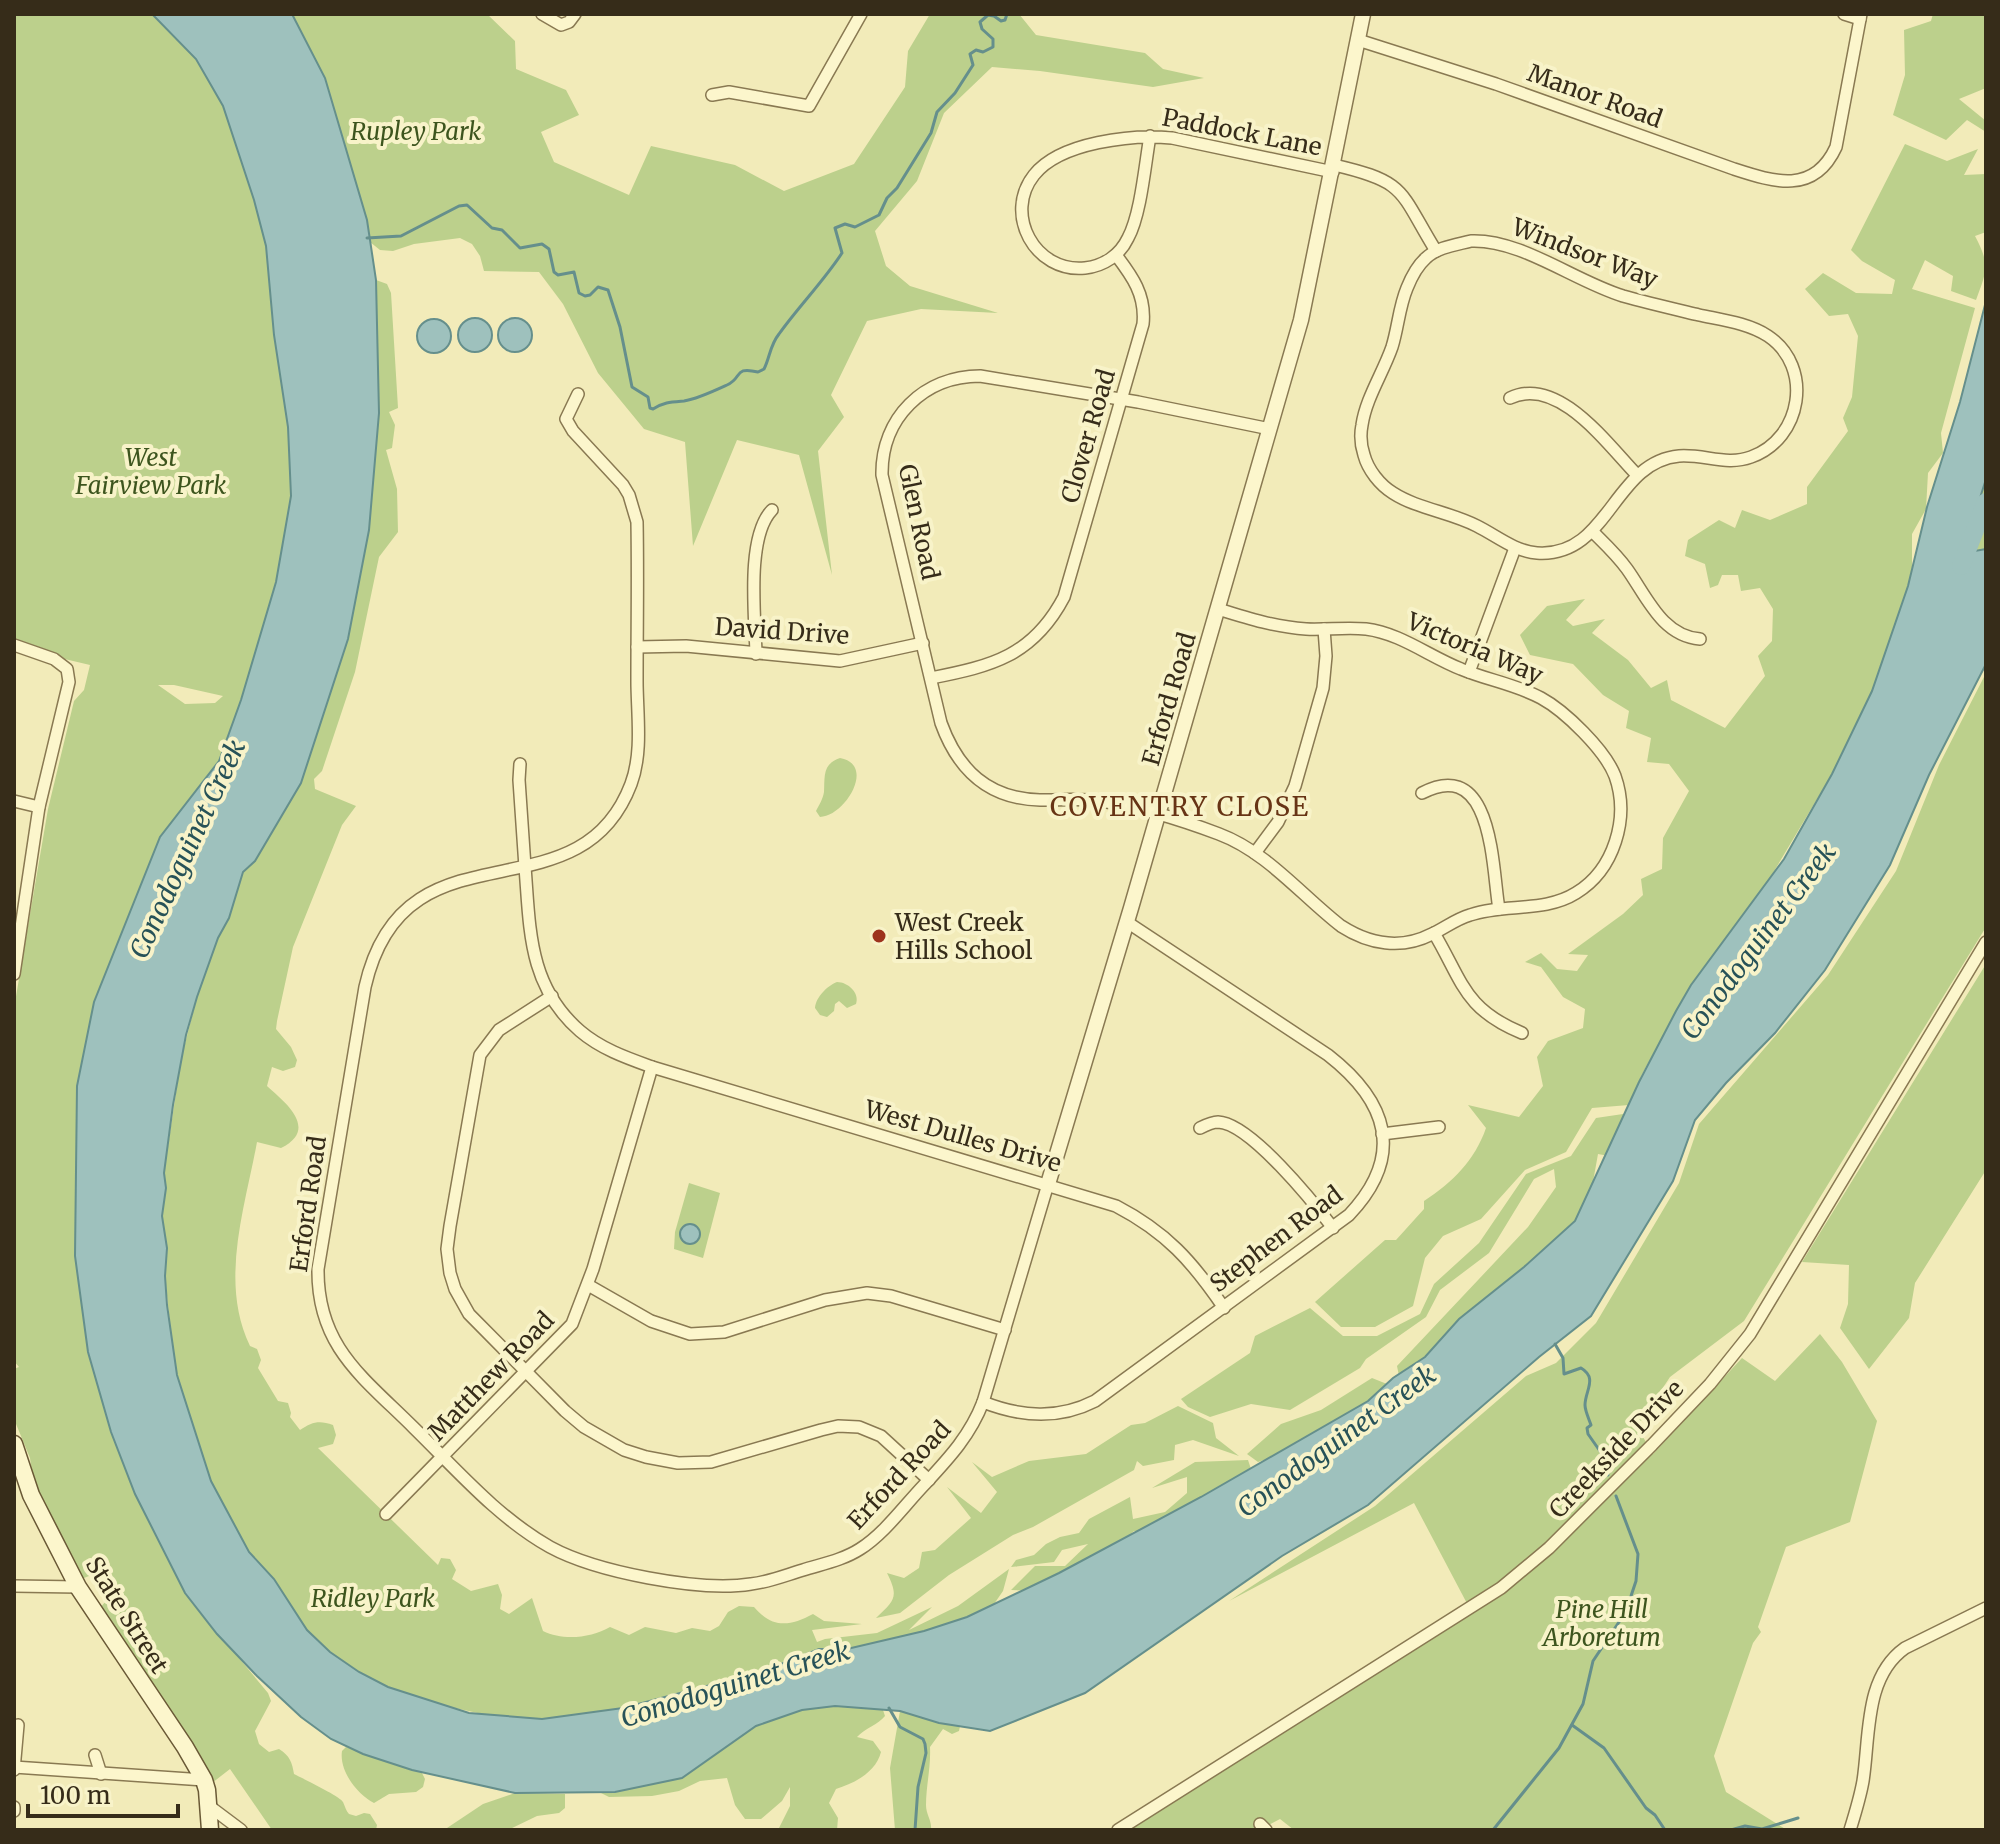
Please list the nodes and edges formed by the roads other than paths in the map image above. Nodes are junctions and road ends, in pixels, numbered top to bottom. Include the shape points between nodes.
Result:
1 (542, 14) edge
2 (575, 14) edge
3 (861, 14) edge
4 (1363, 14) edge
5 (1844, 14) edge
6 (1860, 17) edge
7 (1358, 40) junction
8 (712, 95) dead end
9 (1150, 136) junction
10 (1333, 168) junction
11 (1436, 251) junction
12 (1116, 255) junction
13 (578, 394) dead end
14 (1510, 398) dead end
15 (1122, 399) junction
16 (1270, 429) junction
17 (1637, 475) junction
18 (772, 510) dead end
19 (1593, 532) junction
20 (1515, 548) junction
21 (1218, 609) junction
22 (1324, 629) junction
23 (1700, 639) dead end
24 (923, 643) junction
25 (14, 645) edge
26 (637, 647) junction
27 (756, 654) junction
28 (1469, 672) junction
29 (931, 678) junction
30 (520, 764) dead end
31 (1422, 793) dead end
32 (14, 801) edge
33 (39, 807) junction
34 (1159, 815) junction
35 (1255, 853) junction
36 (525, 867) junction
37 (1499, 909) junction
38 (1127, 922) junction
39 (1434, 933) junction
40 (1986, 942) edge
41 (14, 974) edge
42 (552, 996) junction
43 (1522, 1033) dead end
44 (652, 1067) junction
45 (1439, 1127) dead end
46 (1200, 1128) dead end
47 (1382, 1134) junction
48 (1048, 1184) junction
49 (1333, 1228) junction
50 (588, 1285) junction
51 (1224, 1308) junction
52 (1005, 1330) junction
53 (527, 1372) junction
54 (983, 1402) junction
55 (14, 1444) edge
56 (443, 1457) junction
57 (929, 1480) junction
58 (386, 1514) dead end
59 (14, 1586) edge
60 (78, 1587) junction
61 (1986, 1608) edge
62 (18, 1725) dead end
63 (95, 1755) dead end
64 (14, 1768) edge
65 (101, 1774) junction
66 (204, 1780) junction
67 (209, 1806) junction
68 (210, 1830) edge
69 (241, 1830) edge
70 (1118, 1830) edge
71 (1850, 1830) edge

1 - 2 street via 561,25
3 - 8 street via 809,106 724,91
4 - 7 street, Erford Road
5 - 6 street
6 - 7 street, Manor Road via 1836,147 1817,173 1787,181 1759,177
7 - 10 street, Erford Road
9 - 10 street, Paddock Lane
9 - 12 street via 1132,230
9 - 12 street, Paddock Lane via 1056,157 1033,176 1023,196 1027,236 1048,259 1078,268 1100,265
10 - 11 street, Paddock Lane via 1367,172 1395,187 1411,204
10 - 16 street, Erford Road via 1301,320
11 - 17 street, Windsor Way via 1471,241 1507,246 1622,295 1751,327 1781,347 1794,371 1797,394 1793,418 1773,444 1739,460 1666,459
11 - 20 street, Windsor Way via 1418,267 1406,290 1393,344 1364,415 1364,455 1392,493 1477,525
12 - 15 street, Clover Road via 1137,285 1144,314
13 - 26 street, Erford Road via 566,419 623,485 634,509
14 - 17 street via 1529,392 1557,400 1578,414
15 - 16 street, Glen Road
15 - 24 street, Glen Road via 966,376 930,388 901,413 884,453 882,475
15 - 29 street, Clover Road via 1064,597 1051,619 1012,655
16 - 21 street, Erford Road
17 - 19 street, Windsor Way
18 - 27 street via 756,542
19 - 20 street, Windsor Way via 1558,551
19 - 23 street via 1672,630
20 - 28 street
21 - 22 street, Victoria Way via 1266,624
21 - 34 street, Erford Road
22 - 28 street, Victoria Way via 1377,631
22 - 35 street via 1323,688 1295,786
24 - 27 street, David Drive via 840,661
24 - 29 street, Glen Road
25 - 33 street via 67,669 69,682
26 - 27 street, David Drive
26 - 36 street, Erford Road via 638,753 625,798 607,824 580,847
28 - 37 street, Victoria Way via 1522,689 1559,712 1605,758 1621,802 1611,854 1585,887 1553,903
29 - 34 street, Glen Road via 949,744 980,781 1025,799 1099,800
30 - 36 street, West Dulles Drive
31 - 37 street via 1449,785 1481,811 1491,836
32 - 33 street
33 - 41 street
34 - 35 street, Victoria Way via 1219,834
34 - 38 street, Erford Road
35 - 39 street, Victoria Way via 1356,936 1399,943
36 - 42 street, West Dulles Drive via 532,951
36 - 56 street, Erford Road via 432,891 404,910 381,939 365,987 323,1234 318,1284 334,1344
37 - 39 street, Victoria Way via 1469,915
38 - 47 street via 1351,1074 1377,1110
38 - 48 street, Erford Road
39 - 43 street via 1473,1003 1494,1021
40 - 70 street, Creekside Drive via 1759,1321 1710,1384 1652,1445 1501,1588
42 - 44 street, West Dulles Drive via 591,1040
42 - 53 street via 499,1030 480,1055 447,1249 461,1301 487,1335
44 - 48 street, West Dulles Drive
44 - 50 street, Matthew Road
45 - 47 street
46 - 49 street via 1217,1122 1249,1139 1285,1170
47 - 49 street, Stephen Road via 1381,1159 1369,1191
48 - 51 street, West Dulles Drive via 1116,1206 1160,1232 1191,1262
48 - 52 street, Erford Road
49 - 51 street, Stephen Road
50 - 52 street via 651,1321 690,1334 724,1332 825,1300 867,1293
50 - 53 street, Matthew Road via 572,1324
51 - 54 street, Stephen Road via 1086,1406 1032,1416
52 - 54 street, Erford Road
53 - 56 street, Matthew Road
53 - 57 street via 584,1427 646,1457 711,1462 850,1426 881,1436
54 - 57 street, Erford Road via 972,1429
55 - 60 main road, State Street via 36,1507
56 - 57 street, Erford Road via 509,1519 553,1548 626,1572 714,1585 764,1582 856,1552
56 - 58 street, Matthew Road
59 - 60 street
60 - 66 main road, State Street
61 - 71 street via 1905,1648 1882,1671
62 - 64 street
63 - 65 street
64 - 65 street
65 - 66 street
66 - 67 main road, State Street
67 - 68 main road, State Street
67 - 69 street

